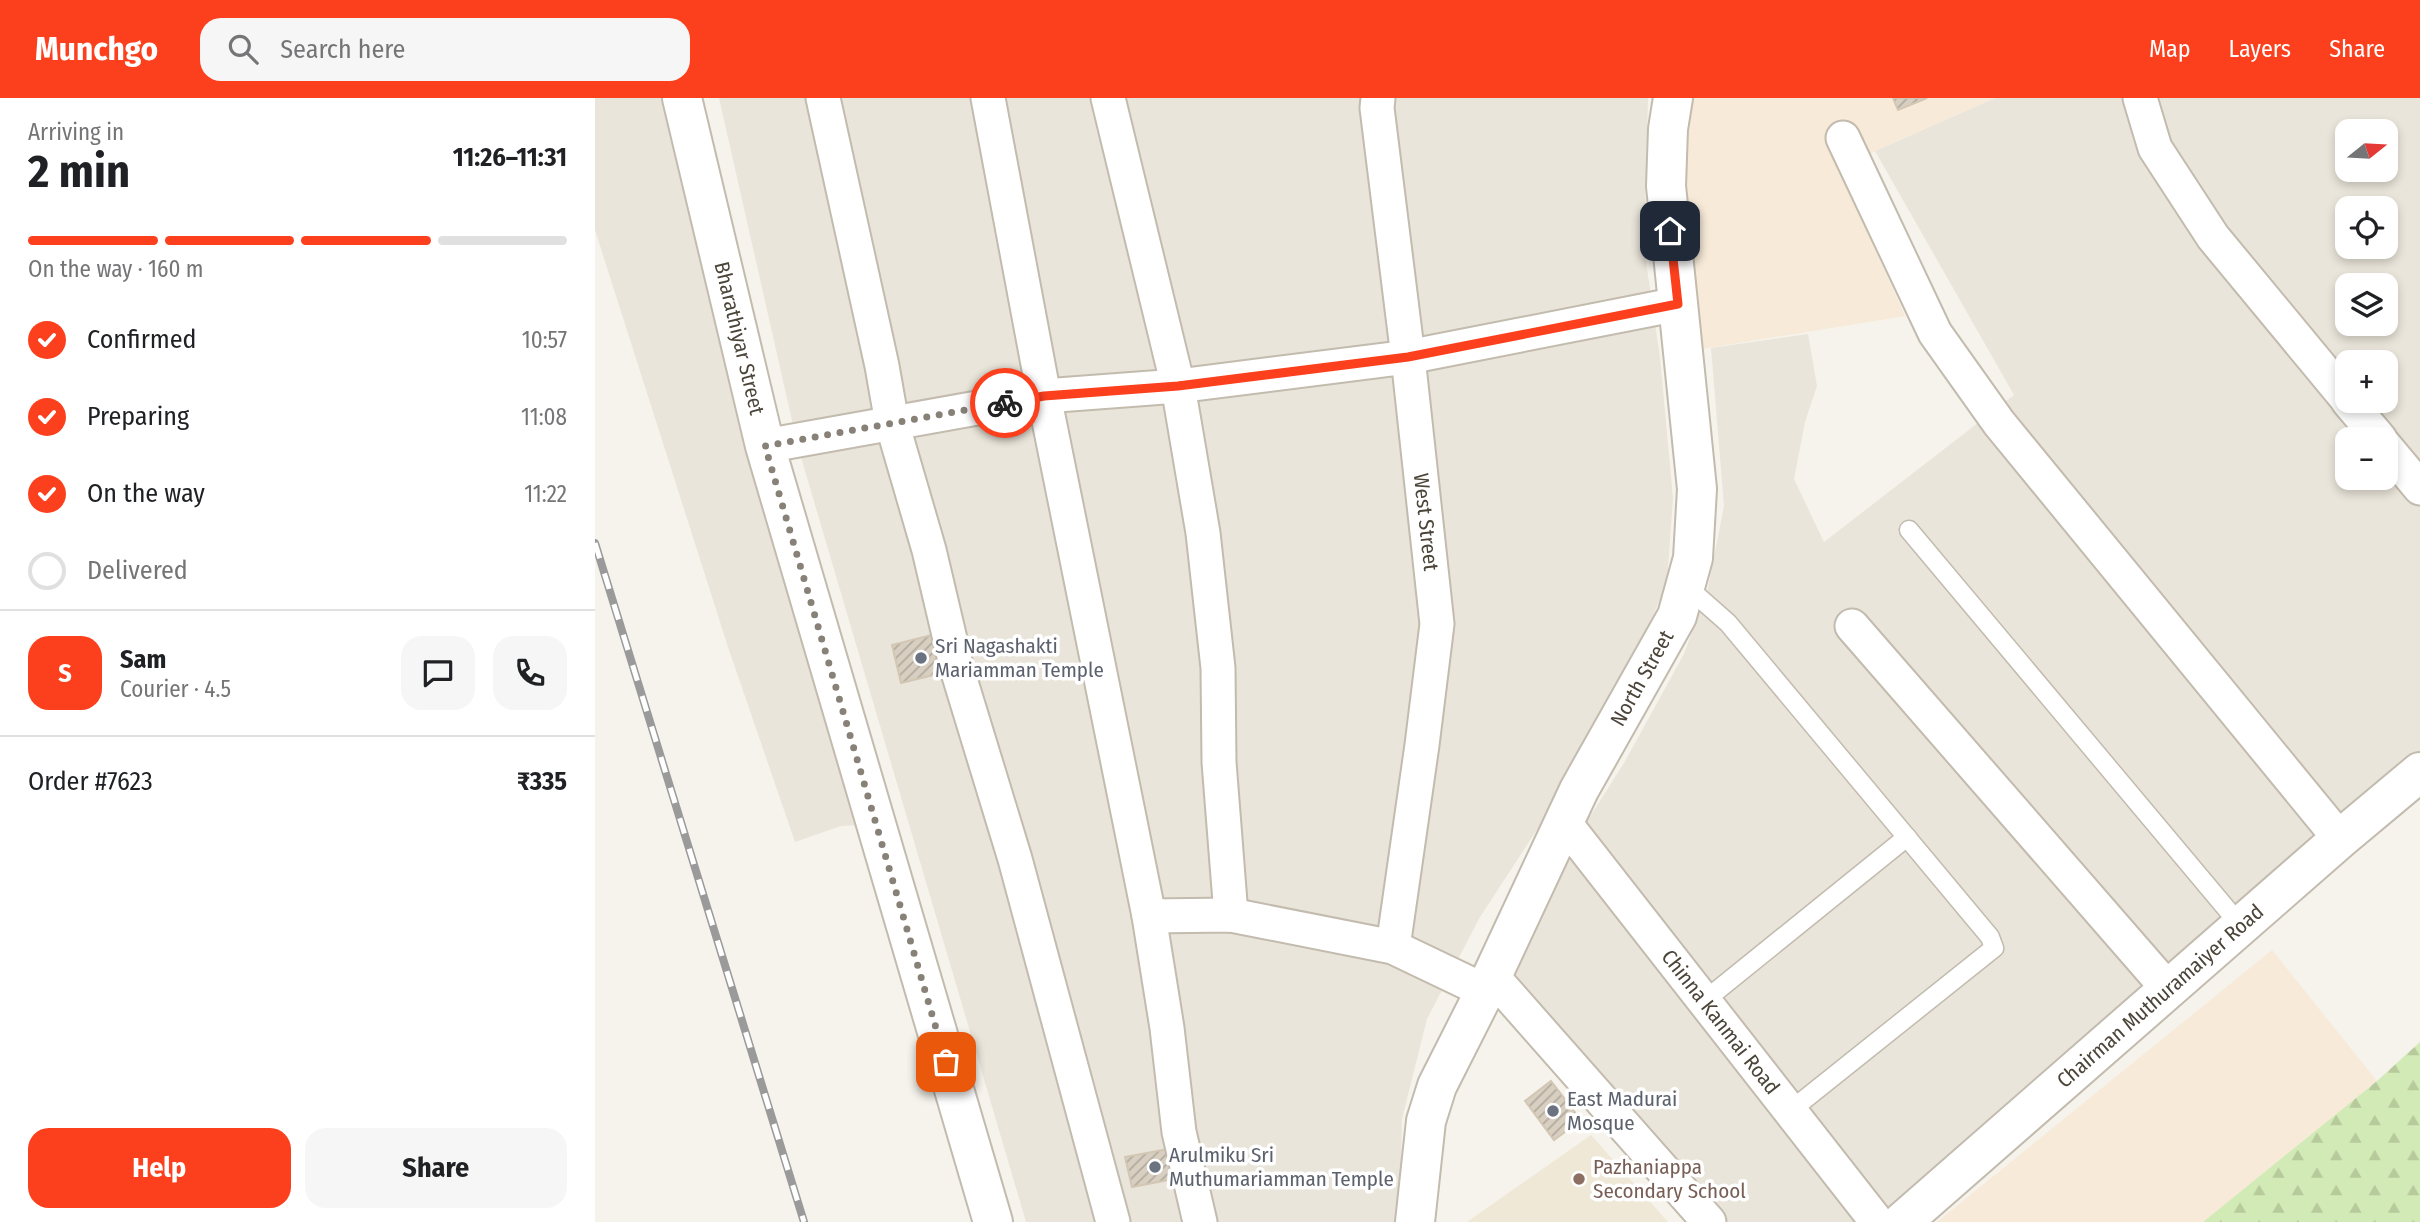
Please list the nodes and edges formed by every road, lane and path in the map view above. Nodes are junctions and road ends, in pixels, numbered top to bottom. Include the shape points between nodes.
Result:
1 (682, 98) edge
2 (823, 98) edge
3 (988, 98) edge
4 (1108, 98) edge
5 (1378, 98) edge
6 (1673, 98) edge
7 (2140, 98) edge
8 (1843, 138) dead end
9 (1678, 304) junction
10 (1408, 357) junction
11 (2335, 385) edge
12 (1178, 386) junction
13 (1044, 396) junction
14 (2358, 413) edge
15 (892, 422) junction
16 (2370, 427) edge
17 (765, 446) junction
18 (2398, 462) edge
19 (2420, 488) edge
20 (1909, 530) dead end
21 (1686, 586) junction
22 (1852, 626) dead end
23 (2420, 772) edge
24 (1564, 822) junction
25 (1907, 837) junction
26 (2340, 839) junction
27 (1231, 915) junction
28 (1149, 916) junction
29 (2241, 926) junction
30 (1392, 947) junction
31 (1489, 983) junction
32 (2169, 990) junction
33 (1704, 1001) junction
34 (1790, 1111) junction
35 (993, 1222) edge
36 (1113, 1222) edge
37 (1200, 1222) edge
38 (1415, 1222) edge
39 (1709, 1222) edge
40 (1877, 1222) edge
41 (1902, 1222) edge

1 - 17 street, Bharathiyar Street
2 - 15 street
3 - 13 street
4 - 12 street
5 - 10 street, West Street
6 - 9 street, North Street via 1666,186
7 - 11 street via 2155,148 2213,237
8 - 26 street via 1935,333 1991,412
9 - 10 street
9 - 21 street, North Street via 1697,489 1693,558
10 - 12 street
10 - 30 street, West Street via 1437,624
12 - 13 street
12 - 27 street via 1203,533 1218,668 1219,762
13 - 15 street
13 - 28 street
14 - 16 street
15 - 17 street
15 - 36 street
17 - 35 street, Bharathiyar Street
18 - 19 street
20 - 29 lane
21 - 24 street, North Street via 1677,616
21 - 25 lane via 1728,623
22 - 32 street
23 - 26 street, Chairman Muthuramaiyer Road
24 - 31 street, North Street
24 - 33 street, Chinna Kanmai Road
25 - 33 lane
25 - 34 lane via 1990,937 1994,948
26 - 29 street, Chairman Muthuramaiyer Road
27 - 28 street
27 - 30 street
28 - 37 street via 1179,1132
29 - 32 street, Chairman Muthuramaiyer Road
30 - 31 street
31 - 38 street, North Street via 1437,1086 1426,1121
31 - 39 street
32 - 41 street, Chairman Muthuramaiyer Road
33 - 34 street, Chinna Kanmai Road
34 - 40 street, Chinna Kanmai Road

